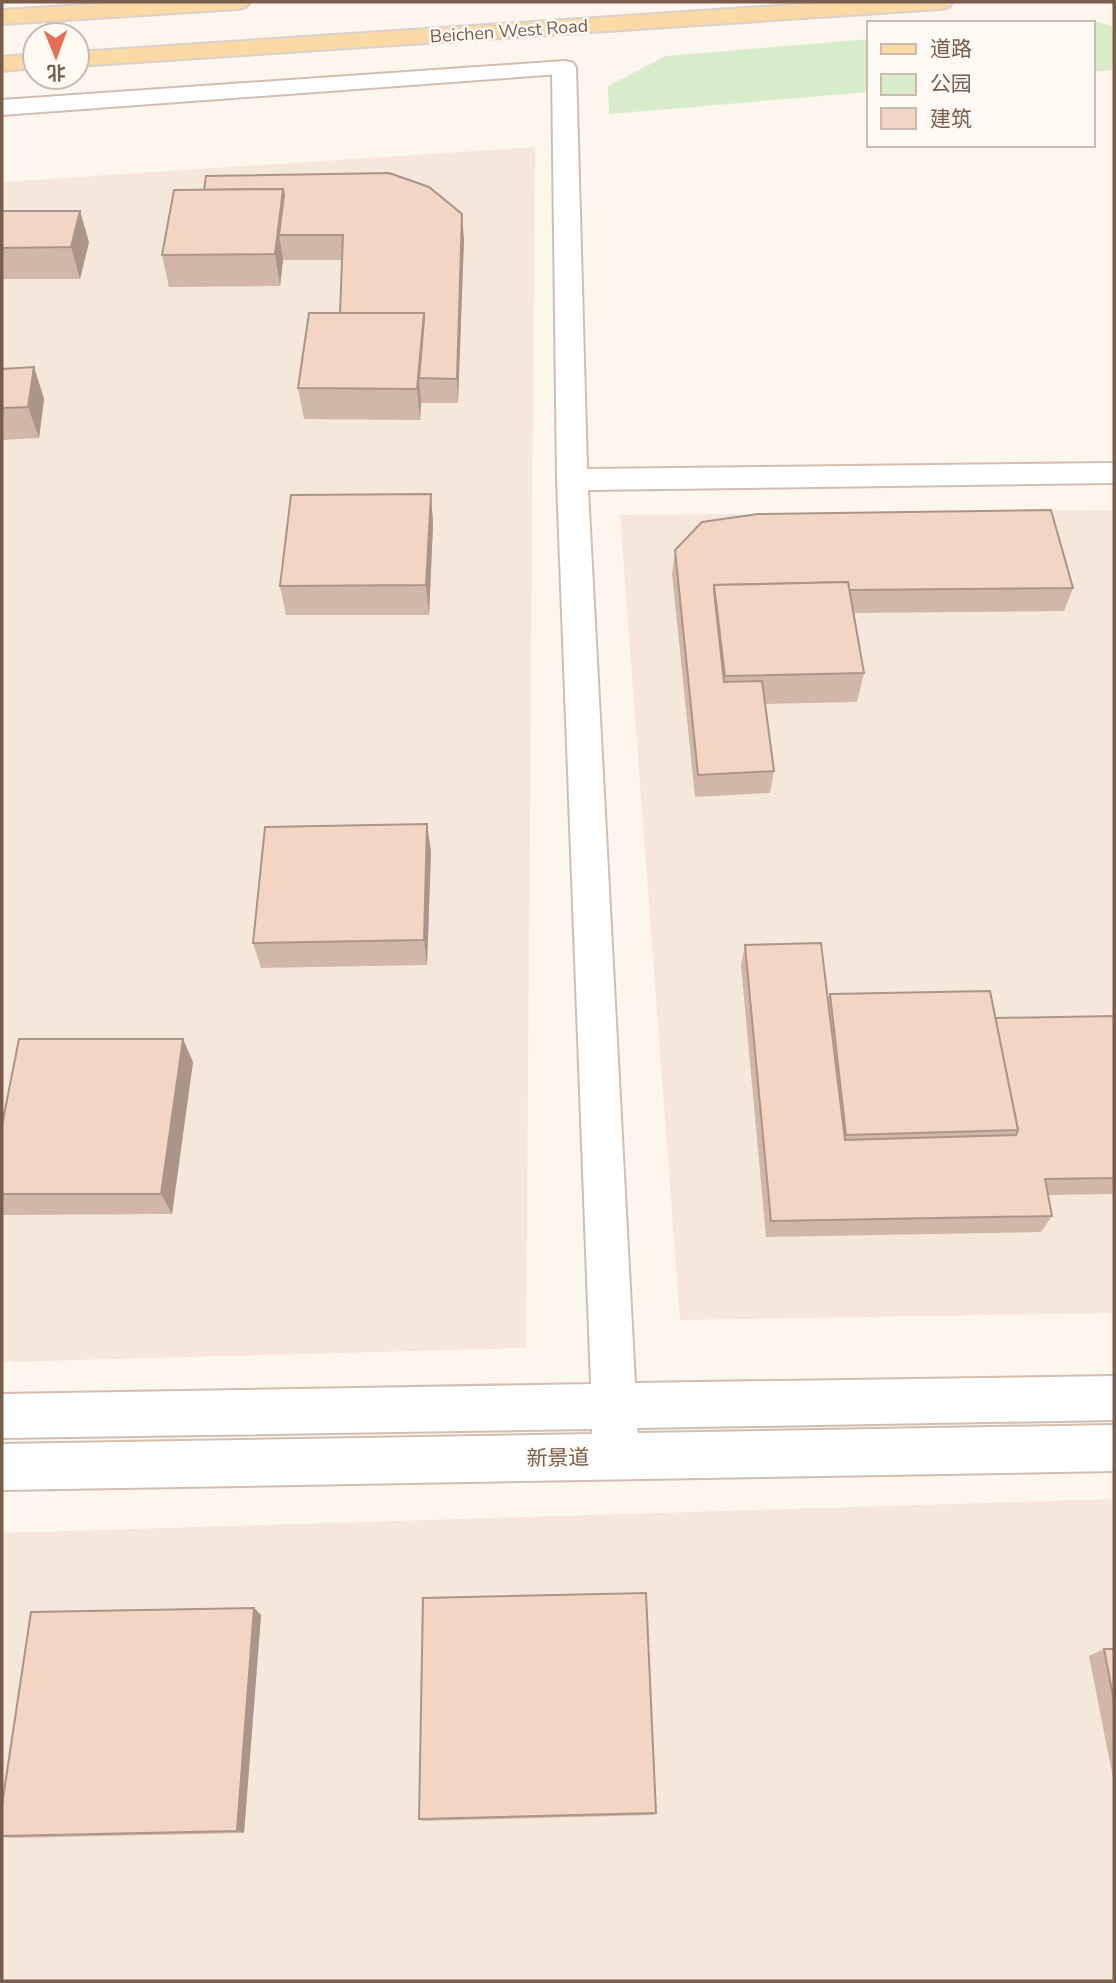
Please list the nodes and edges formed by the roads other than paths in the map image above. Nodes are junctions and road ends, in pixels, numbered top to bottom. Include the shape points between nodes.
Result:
1 (238, 2) edge
2 (941, 2) edge
3 (2, 18) edge
4 (91, 58) edge
5 (21, 62) edge
6 (2, 64) edge
7 (2, 108) edge
8 (1114, 473) edge
9 (572, 480) junction
10 (1114, 1398) edge
11 (614, 1406) junction
12 (2, 1416) edge
13 (1114, 1448) edge
14 (616, 1457) junction
15 (2, 1467) edge

1 - 3 main road
2 - 4 main road, Beichen West Road
5 - 6 main road
7 - 9 street via 564,68
8 - 9 street
9 - 11 street
10 - 11 street
11 - 12 street
11 - 14 street
13 - 14 street, 新景道
14 - 15 street, 新景道

